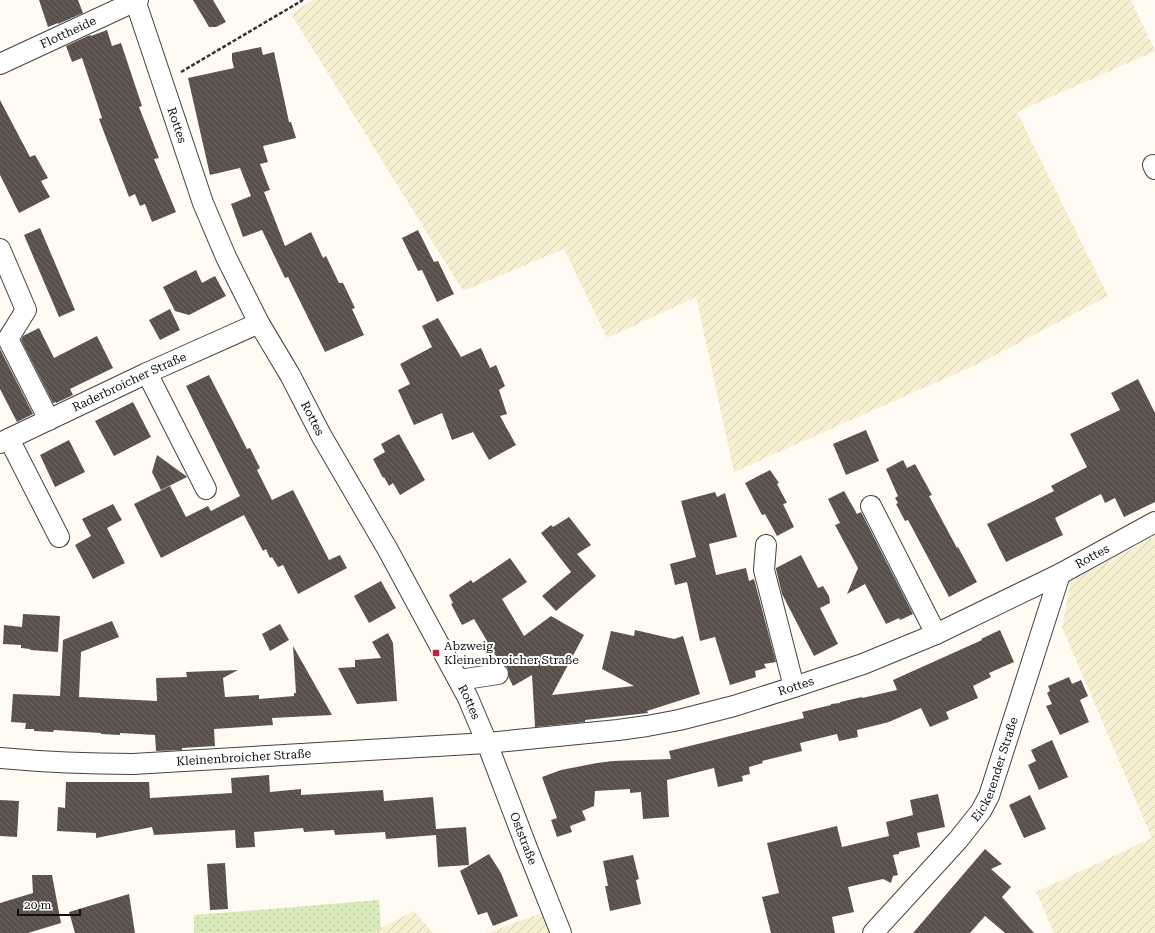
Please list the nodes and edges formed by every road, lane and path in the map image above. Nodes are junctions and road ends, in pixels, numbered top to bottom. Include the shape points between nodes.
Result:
1 (136, 0) edge
2 (303, 0) edge
3 (0, 64) edge
4 (164, 83) junction
5 (0, 249) edge
6 (259, 323) junction
7 (147, 373) junction
8 (48, 420) junction
9 (4, 441) edge
10 (206, 489) dead end
11 (872, 506) dead end
12 (1155, 522) edge
13 (59, 537) dead end
14 (766, 545) dead end
15 (1060, 574) junction
16 (936, 634) junction
17 (498, 674) dead end
18 (459, 680) junction
19 (794, 687) junction
20 (487, 743) junction
21 (0, 758) edge
22 (561, 933) edge
23 (873, 933) edge

1 - 3 street, Flottheide
1 - 4 street, Rottes
2 - 4 path
4 - 6 street, Rottes via 213,229
5 - 8 street via 26,310 8,339
6 - 7 street, Raderbroicher Straße
6 - 18 street, Rottes
7 - 8 street, Raderbroicher Straße
7 - 10 street
8 - 9 street, Raderbroicher Straße
9 - 13 street
11 - 16 street
12 - 15 street, Rottes
14 - 19 street via 764,570
15 - 16 street, Rottes
15 - 23 street, Eickerender Straße via 997,772 981,811 958,840
16 - 19 street, Rottes via 863,664
17 - 18 street
18 - 20 street, Rottes
19 - 20 street, Rottes via 734,706 647,726
20 - 21 street, Kleinenbroicher Straße via 132,764
20 - 22 street, Oststraße

